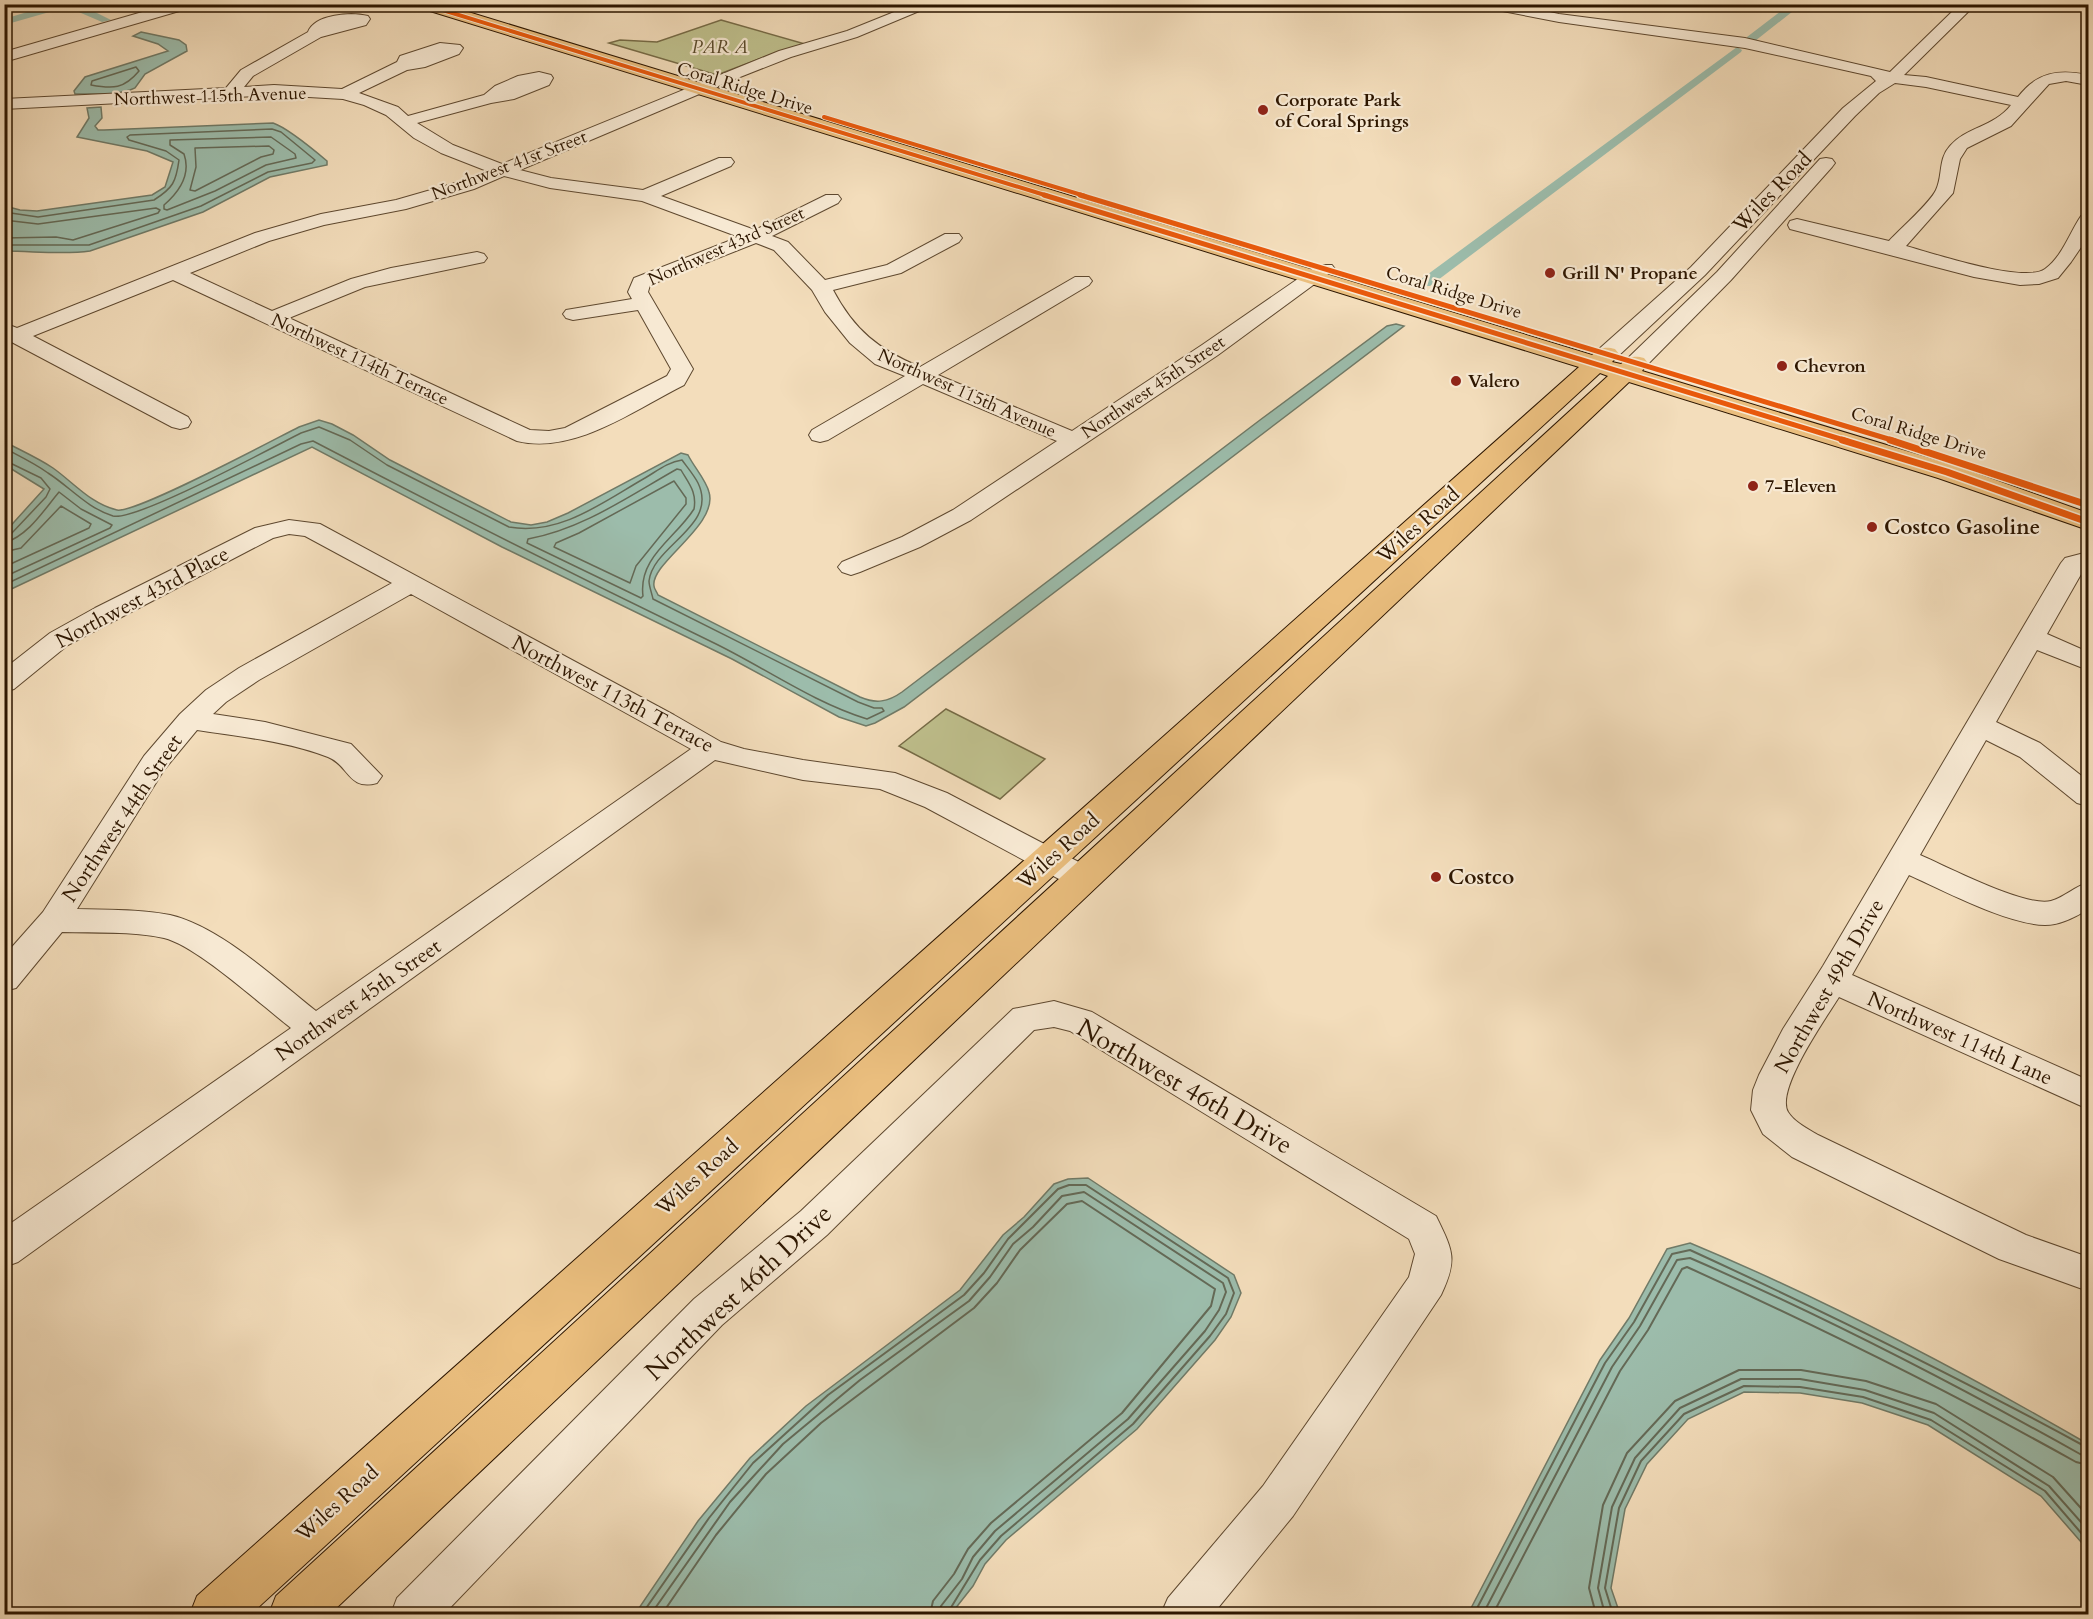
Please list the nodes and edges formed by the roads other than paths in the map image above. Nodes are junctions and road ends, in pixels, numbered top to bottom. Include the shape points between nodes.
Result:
1 (188, 4) edge
2 (423, 4) edge
3 (453, 4) edge
4 (929, 4) edge
5 (1487, 4) edge
6 (1969, 4) edge
7 (94, 32) junction
8 (316, 34) dead end
9 (4, 45) edge
10 (4, 57) edge
11 (404, 65) dead end
12 (2088, 80) edge
13 (705, 86) junction
14 (1889, 86) junction
15 (231, 92) junction
16 (344, 94) junction
17 (490, 98) dead end
18 (1972, 99) junction
19 (1996, 99) junction
20 (2019, 107) junction
21 (7, 113) edge
22 (407, 121) junction
23 (725, 162) dead end
24 (501, 170) junction
25 (645, 196) junction
26 (832, 199) dead end
27 (2088, 220) edge
28 (1797, 225) dead end
29 (758, 236) junction
30 (952, 238) dead end
31 (1893, 248) junction
32 (477, 258) dead end
33 (173, 272) junction
34 (1319, 273) junction
35 (1082, 281) dead end
36 (821, 287) junction
37 (644, 303) junction
38 (573, 314) dead end
39 (272, 318) junction
40 (10, 332) edge
41 (1601, 359) junction
42 (1630, 368) junction
43 (922, 376) junction
44 (180, 422) dead end
45 (820, 435) dead end
46 (549, 438) joint
47 (1073, 440) junction
48 (2088, 505) edge
49 (2088, 522) edge
50 (289, 527) joint
51 (2088, 560) edge
52 (851, 567) dead end
53 (410, 584) junction
54 (2031, 637) junction
55 (2088, 662) edge
56 (4, 683) edge
57 (190, 720) junction
58 (1978, 725) junction
59 (711, 749) junction
60 (367, 776) dead end
61 (2088, 796) edge
62 (1902, 859) junction
63 (1066, 869) junction
64 (2088, 894) edge
65 (54, 920) junction
66 (4, 979) edge
67 (1832, 981) junction
68 (316, 1029) junction
69 (2088, 1095) edge
70 (4, 1250) edge
71 (2088, 1274) edge
72 (215, 1614) edge
73 (294, 1614) edge
74 (412, 1614) edge
75 (1184, 1614) edge

1 - 7 street
2 - 13 main road, Coral Ridge Drive
3 - 13 main road, Coral Ridge Drive
4 - 13 street, Northwest 41st Street
5 - 14 street via 1559,18 1705,36
6 - 14 street, Wiles Road
7 - 9 street via 70,27
7 - 10 street
8 - 15 street via 247,73
11 - 16 street
12 - 20 street via 2067,77 2042,81
13 - 24 street, Northwest 41st Street
13 - 34 main road, Coral Ridge Drive
14 - 18 street via 1917,87
14 - 19 street via 1926,82
14 - 41 street, Wiles Road via 1873,90 1849,112 1698,271
14 - 42 street, Wiles Road via 1777,220
15 - 16 street, Northwest 115th Avenue
15 - 21 street, Northwest 115th Avenue via 28,104
16 - 22 street, Northwest 115th Avenue via 370,101
17 - 22 street
18 - 19 street
18 - 20 street
19 - 20 street
20 - 31 street via 1993,129 1957,148 1944,193
22 - 24 street, Northwest 115th Avenue via 420,134 447,149
23 - 25 street
24 - 25 street, Northwest 115th Avenue via 550,183
24 - 33 street, Northwest 41st Street via 468,185 399,205 280,231
25 - 29 street, Northwest 115th Avenue
26 - 29 street, Northwest 43rd Street
27 - 31 street via 2051,274 2036,279 1996,276
28 - 31 street
29 - 36 street, Northwest 115th Avenue via 781,246
29 - 37 street, Northwest 43rd Street via 641,282 638,292
30 - 36 street via 894,269
32 - 39 street via 358,283
33 - 39 street, Northwest 114th Terrace
33 - 40 street, Northwest 41st Street
34 - 41 main road, Coral Ridge Drive
34 - 47 street, Northwest 45th Street
35 - 43 street
36 - 43 street, Northwest 115th Avenue via 857,339 883,359
37 - 38 street, Northwest 43rd Street
37 - 46 street, Northwest 43rd Street via 682,369 676,380 571,434
39 - 46 street, Northwest 114th Terrace via 525,436
40 - 44 street
41 - 42 main road, Coral Ridge Drive
41 - 63 main road, Wiles Road
42 - 48 main road, Coral Ridge Drive via 1937,454
42 - 49 main road, Coral Ridge Drive
42 - 63 main road, Wiles Road
43 - 45 street
43 - 47 street, Northwest 115th Avenue
47 - 52 street, Northwest 45th Street via 962,514 911,542
50 - 53 street, Northwest 113th Terrace via 311,529
50 - 56 street, Northwest 43rd Place via 264,532 104,614 59,639
51 - 54 street, Northwest 49th Drive via 2074,563
53 - 57 street, Northwest 44th Street via 249,674
53 - 59 street, Northwest 113th Terrace
54 - 55 street
54 - 58 street, Northwest 49th Drive
57 - 60 street via 265,731 341,751
57 - 65 street, Northwest 44th Street via 154,763
58 - 61 street via 2030,750
58 - 62 street, Northwest 49th Drive
59 - 63 street, Northwest 113th Terrace via 803,770 885,780 936,800
59 - 68 street, Northwest 45th Street
62 - 64 street via 2013,907 2044,914 2064,909
62 - 67 street, Northwest 49th Drive
63 - 72 main road, Wiles Road
63 - 73 main road, Wiles Road
65 - 66 street, Northwest 44th Street
65 - 68 street via 169,927 199,939
67 - 69 street, Northwest 114th Lane
67 - 71 street, Northwest 49th Drive via 1772,1084 1768,1105 1779,1128 1805,1146 2013,1247
68 - 70 street, Northwest 45th Street
74 - 75 street, Northwest 46th Drive via 708,1312 814,1223 1025,1018 1054,1014 1080,1021 1423,1228 1434,1254 1427,1283 1278,1501

